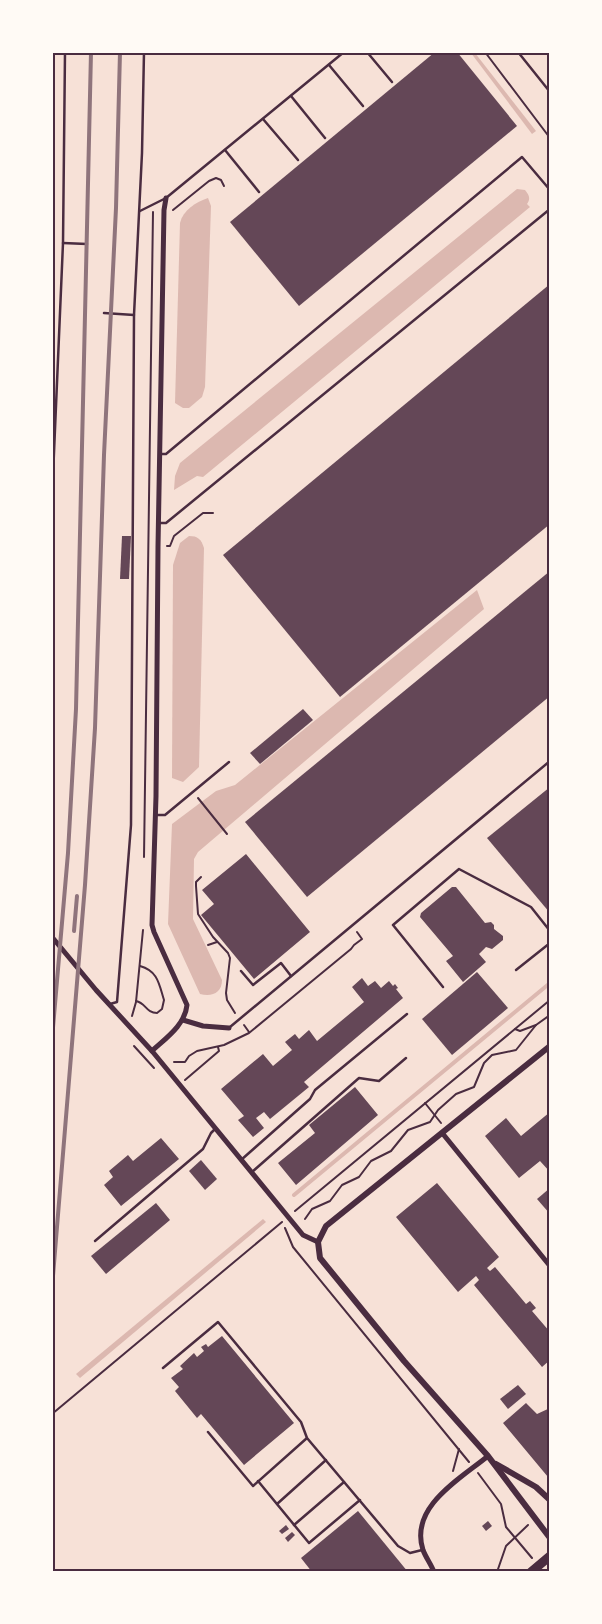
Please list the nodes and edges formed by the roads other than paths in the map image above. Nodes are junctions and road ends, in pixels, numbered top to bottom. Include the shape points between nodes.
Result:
1 (65, 52) edge
2 (144, 52) edge
3 (344, 52) edge
4 (367, 52) edge
5 (518, 52) edge
6 (328, 65) junction
7 (392, 82) dead end
8 (550, 92) edge
9 (291, 96) junction
10 (363, 106) dead end
11 (263, 119) junction
12 (326, 138) dead end
13 (224, 150) junction
14 (298, 160) dead end
15 (550, 190) edge
16 (259, 192) dead end
17 (166, 198) junction
18 (550, 209) edge
19 (140, 212) junction
20 (63, 243) junction
21 (88, 244) dead end
22 (104, 314) dead end
23 (134, 315) junction
24 (159, 454) junction
25 (52, 499) edge
26 (158, 523) junction
27 (550, 761) edge
28 (229, 762) dead end
29 (156, 815) junction
30 (550, 931) edge
31 (52, 937) edge
32 (550, 943) edge
33 (516, 970) dead end
34 (241, 971) dead end
35 (292, 976) junction
36 (443, 987) dead end
37 (110, 1004) junction
38 (407, 1014) dead end
39 (183, 1020) junction
40 (229, 1028) joint
41 (550, 1046) edge
42 (152, 1051) junction
43 (406, 1058) dead end
44 (216, 1128) junction
45 (443, 1134) junction
46 (241, 1160) junction
47 (252, 1172) junction
48 (95, 1241) dead end
49 (318, 1242) junction
50 (550, 1266) edge
51 (163, 1368) dead end
52 (208, 1432) dead end
53 (307, 1438) junction
54 (488, 1456) junction
55 (326, 1460) junction
56 (493, 1463) junction
57 (258, 1482) junction
58 (344, 1482) junction
59 (360, 1500) junction
60 (550, 1500) edge
61 (277, 1504) junction
62 (294, 1525) junction
63 (550, 1538) edge
64 (423, 1550) junction
65 (550, 1556) edge
66 (534, 1569) edge
67 (434, 1572) edge

1 - 20 lane
2 - 19 lane
3 - 6 lane
4 - 7 lane
5 - 8 lane
6 - 9 lane
6 - 10 lane
9 - 11 lane
9 - 12 lane
11 - 13 lane
11 - 14 lane
13 - 16 lane
13 - 17 lane
15 - 24 lane via 522,157 166,454
17 - 19 lane
17 - 24 street
18 - 26 lane via 166,523
19 - 23 lane
20 - 21 lane
20 - 25 lane
22 - 23 lane
23 - 37 lane via 131,825 117,1002
24 - 26 street
26 - 29 street
27 - 35 lane
28 - 29 lane via 165,815
29 - 39 street via 152,925 187,1005
30 - 36 lane via 531,907 459,869 393,925
31 - 37 street
32 - 33 lane
34 - 35 lane via 253,985 280,963
35 - 40 lane
37 - 42 street
38 - 46 lane via 315,1090 310,1099
39 - 40 street via 202,1026
39 - 42 street
41 - 45 street
42 - 44 street
43 - 47 lane via 379,1081 358,1078
44 - 46 street
44 - 48 lane via 203,1149
45 - 49 street via 326,1226
45 - 50 street
46 - 47 street
47 - 49 street via 303,1235
49 - 54 street via 320,1258 404,1361
51 - 53 lane via 218,1322 301,1422
52 - 57 lane via 253,1486
53 - 55 lane
53 - 57 lane
54 - 56 street
54 - 64 street via 441,1493 430,1507 423,1520
55 - 58 lane
55 - 61 lane
56 - 60 street via 536,1487
56 - 63 street
57 - 61 lane
58 - 59 lane
58 - 62 lane
59 - 62 lane via 309,1543
59 - 64 lane via 398,1546 410,1553
61 - 62 lane
64 - 67 street
65 - 66 highway

